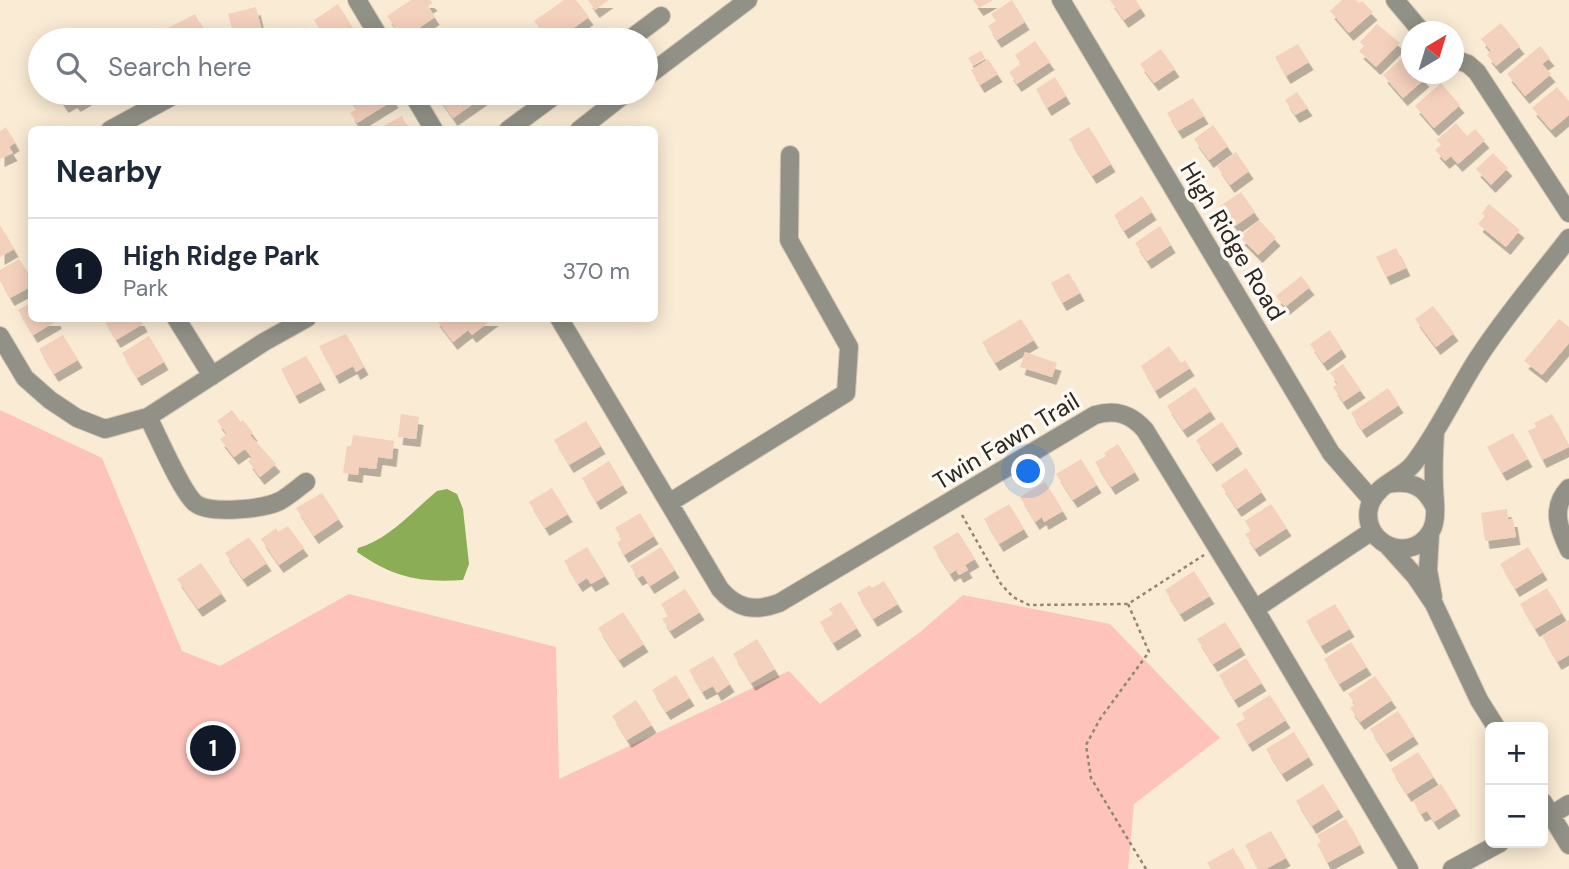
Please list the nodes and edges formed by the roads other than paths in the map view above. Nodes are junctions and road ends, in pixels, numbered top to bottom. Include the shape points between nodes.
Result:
1 (357, 0) edge
2 (748, 0) edge
3 (1061, 0) edge
4 (1395, 0) edge
5 (661, 16) dead end
6 (1413, 21) edge
7 (374, 28) edge
8 (646, 28) edge
9 (1464, 63) edge
10 (658, 67) edge
11 (156, 105) edge
12 (419, 105) edge
13 (544, 105) edge
14 (611, 105) edge
15 (117, 126) edge
16 (432, 126) edge
17 (518, 126) edge
18 (584, 126) edge
19 (790, 155) dead end
20 (1569, 214) edge
21 (1569, 238) edge
22 (178, 322) edge
23 (300, 322) edge
24 (561, 322) edge
25 (0, 336) edge
26 (212, 376) junction
27 (148, 417) junction
28 (1435, 432) junction
29 (306, 482) dead end
30 (1388, 484) junction
31 (1569, 488) edge
32 (1372, 500) junction
33 (669, 503) junction
34 (1435, 508) junction
35 (1372, 531) junction
36 (1430, 534) junction
37 (1388, 546) junction
38 (1569, 550) edge
39 (1434, 604) junction
40 (1255, 609) junction
41 (1493, 722) edge
42 (1569, 804) edge
43 (1548, 811) edge
44 (1548, 815) edge
45 (1569, 845) edge
46 (1491, 848) edge
47 (1409, 869) edge
48 (1452, 869) edge

1 - 7 street
2 - 10 street
3 - 32 street, High Ridge Road via 1331,453
4 - 6 street
5 - 8 street
9 - 20 street via 1482,79
11 - 15 street
12 - 16 street
13 - 17 street
14 - 18 street
19 - 33 street via 789,240 849,347 846,393
21 - 28 street via 1495,333
22 - 26 street
23 - 26 street
24 - 33 street, Twin Fawn Trail
25 - 27 street via 25,378 77,418 105,429
26 - 27 street
27 - 29 street via 189,496 201,507 258,508
28 - 30 street via 1412,466
28 - 34 street
30 - 32 street
30 - 34 street via 1416,485
31 - 38 street via 1557,508
32 - 35 street via 1368,517
33 - 40 street, Twin Fawn Trail via 720,589 735,603 756,609 779,603 1095,415 1118,412 1146,430
34 - 36 street
35 - 37 street
35 - 40 street
36 - 37 street via 1405,549
36 - 39 street via 1428,570
37 - 39 street
39 - 41 street
40 - 47 street, Twin Fawn Trail
42 - 43 street
44 - 45 street
46 - 48 street

